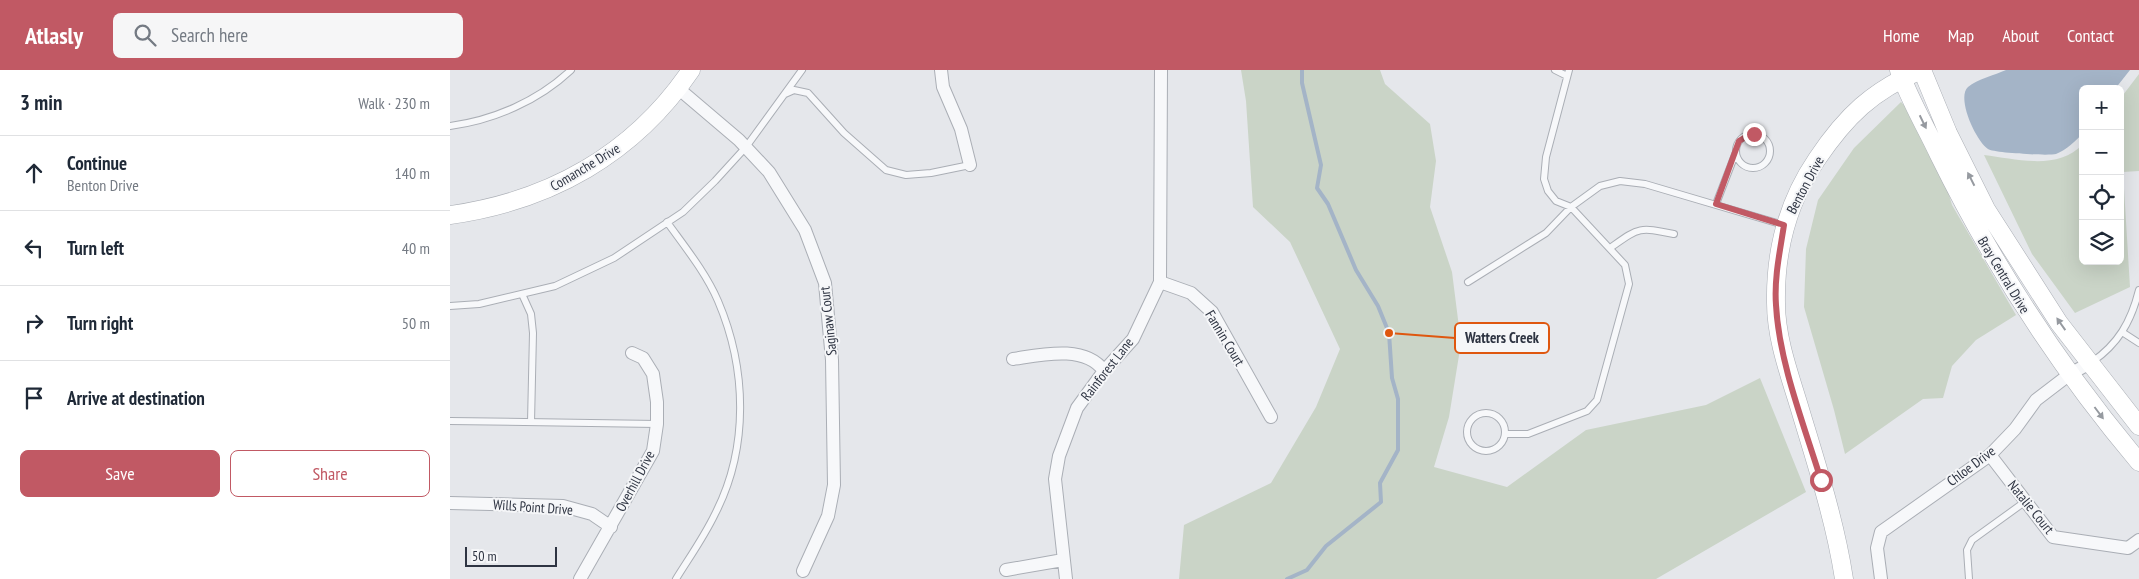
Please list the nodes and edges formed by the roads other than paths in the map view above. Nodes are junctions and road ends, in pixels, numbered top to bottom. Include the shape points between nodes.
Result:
1 (571, 70) edge
2 (691, 70) edge
3 (802, 70) edge
4 (941, 70) edge
5 (1161, 70) edge
6 (1555, 70) edge
7 (1922, 70) edge
8 (1568, 73) edge
9 (1900, 74) edge
10 (679, 88) junction
11 (784, 95) junction
12 (450, 126) edge
13 (746, 147) junction
14 (1736, 152) junction
15 (970, 165) joint
16 (1716, 204) junction
17 (1571, 207) junction
18 (450, 215) edge
19 (667, 222) junction
20 (1784, 225) junction
21 (1674, 234) dead end
22 (1610, 248) junction
23 (1160, 282) junction
24 (1468, 282) dead end
25 (2139, 290) edge
26 (522, 294) junction
27 (450, 306) edge
28 (2122, 332) junction
29 (2139, 343) edge
30 (632, 353) dead end
31 (1013, 359) dead end
32 (2090, 363) junction
33 (1104, 371) junction
34 (2070, 374) junction
35 (1271, 417) dead end
36 (450, 421) edge
37 (531, 422) junction
38 (657, 424) junction
39 (2139, 426) edge
40 (1505, 434) junction
41 (1990, 455) junction
42 (2139, 462) edge
43 (2026, 501) junction
44 (450, 503) edge
45 (611, 527) junction
46 (2139, 540) edge
47 (1063, 560) junction
48 (1006, 570) dead end
49 (803, 571) dead end
50 (580, 579) edge
51 (676, 579) edge
52 (1066, 579) edge
53 (1844, 579) edge
54 (1881, 579) edge
55 (1969, 579) edge

1 - 12 lane via 538,96 508,110
2 - 10 street, Comanche Drive
3 - 11 lane
4 - 15 street via 943,87 962,129
5 - 23 street, Rainforest Lane
6 - 8 lane
7 - 9 street, Benton Drive
32 -> 7 street, Bray Central Drive via 1986,209 1948,134
8 - 17 lane via 1546,157 1544,179 1556,201
9 - 20 street, Benton Drive via 1836,131 1810,169
9 -> 34 street, Bray Central Drive via 1970,218 2038,331
10 - 13 street, Saginaw Court
10 - 18 street, Comanche Drive via 635,135 572,178 512,203
11 - 13 lane
11 - 15 lane via 794,90 808,93 844,133 886,170 906,175
13 - 19 lane via 715,181
13 - 49 street, Saginaw Court via 769,172 805,230 825,283 832,360 834,484 828,516
14 - 14 lane via 1739,141 1754,134 1765,138 1770,148 1769,160 1755,169 1744,166
14 - 16 lane
16 - 17 lane via 1640,183 1620,181 1600,186
16 - 20 lane
17 - 22 lane
17 - 24 lane via 1546,233
19 - 26 lane via 614,258 555,286
19 - 51 lane via 718,300 733,343 741,393 739,433 728,482 716,514
20 - 53 street, Benton Drive via 1777,263 1776,304 1780,338 1830,514
21 - 22 lane via 1644,228 1632,232
22 - 40 lane via 1625,265 1629,284 1597,400 1587,411 1528,434
23 - 33 street, Rainforest Lane via 1132,339
23 - 35 street, Fannin Court via 1191,293 1212,312
25 - 28 lane
26 - 27 lane via 479,304
26 - 37 lane via 531,314 533,333
28 - 29 lane
28 - 32 lane via 2109,350
30 - 38 street, Overhill Drive via 643,358 653,374
31 - 33 street via 1049,354 1077,355 1099,364
32 - 34 street, Chloe Drive
32 - 39 street, Bray Central Drive
33 - 47 street, Rainforest Lane via 1077,408 1059,456 1055,479
34 - 41 street, Chloe Drive via 2036,400
34 -> 42 street, Bray Central Drive
36 - 37 lane
37 - 38 lane
38 - 45 street, Overhill Drive via 653,451
40 - 40 lane via 1501,421 1489,414 1476,416 1468,425 1470,444 1484,452 1498,448
41 - 43 street, Natalie Court
41 - 54 street, Chloe Drive via 1881,532 1877,548
43 - 46 street, Natalie Court via 2053,536 2128,548
43 - 55 lane via 1972,540 1967,550
44 - 45 street, Wills Point Drive via 562,506 592,514
45 - 50 street, Overhill Drive
47 - 48 street
47 - 52 street, Rainforest Lane

